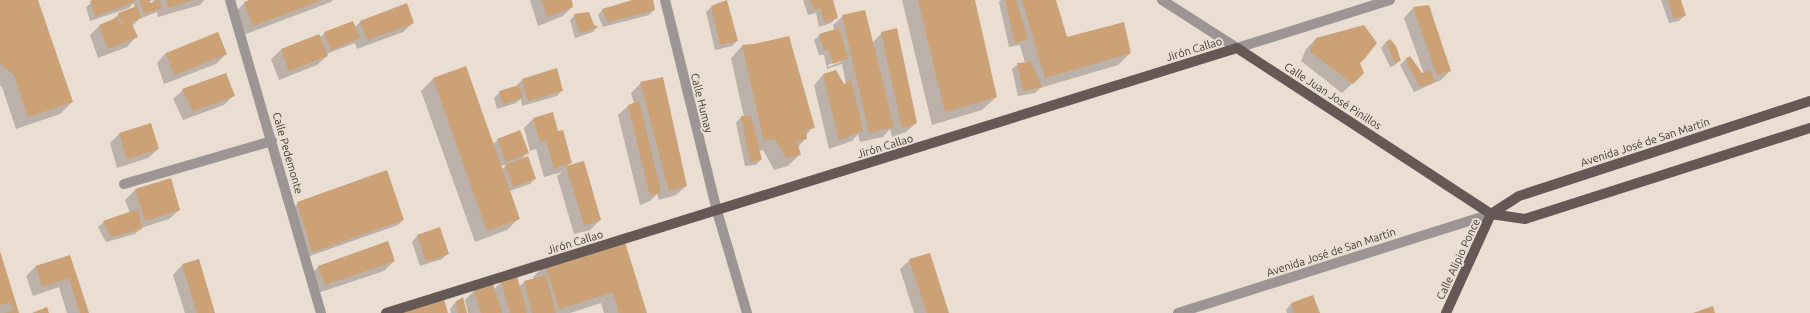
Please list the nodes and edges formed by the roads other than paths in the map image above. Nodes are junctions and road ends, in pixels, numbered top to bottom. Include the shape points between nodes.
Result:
1 (230, 0) edge
2 (665, 0) edge
3 (1162, 0) edge
4 (1390, 0) edge
5 (1238, 48) junction
6 (1810, 101) edge
7 (1810, 128) edge
8 (272, 141) junction
9 (124, 184) dead end
10 (717, 211) junction
11 (1491, 214) junction
12 (321, 313) edge
13 (386, 313) edge
14 (746, 313) edge
15 (1178, 313) edge
16 (1446, 313) edge

1 - 8 street, Calle Pedemonte
2 - 10 street, Calle Humay
3 - 5 street, Calle Juan José Pinillos
4 - 5 street, Jirón Callao
5 - 10 main road, Jirón Callao
5 - 11 main road, Calle Juan José Pinillos
6 - 11 main road, Avenida José de San Martín via 1519,196
7 - 11 main road, Avenida José de San Martín via 1525,219
8 - 9 street
8 - 12 street, Calle Pedemonte
10 - 13 main road, Jirón Callao
10 - 14 street, Calle Humay
11 - 15 street, Avenida José de San Martín
11 - 16 main road, Calle Alipio Ponce

